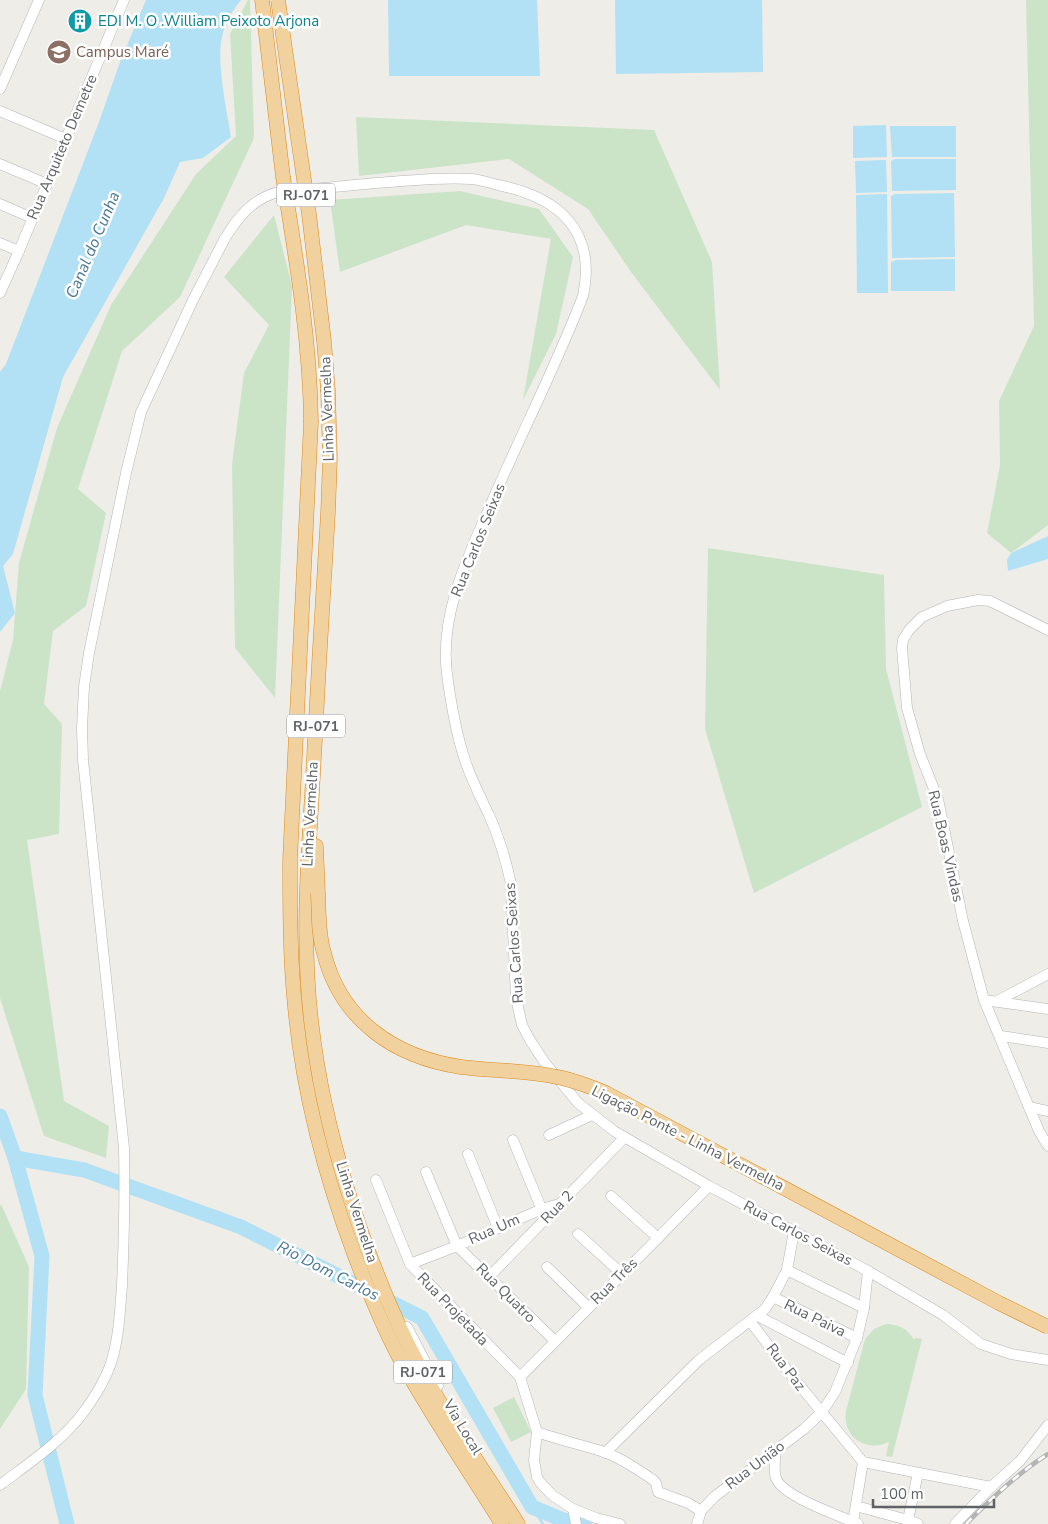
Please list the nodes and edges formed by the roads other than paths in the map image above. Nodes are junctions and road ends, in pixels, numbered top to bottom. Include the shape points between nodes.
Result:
1 (39, 0) edge
2 (124, 0) edge
3 (262, 0) edge
4 (278, 0) edge
5 (0, 90) edge
6 (0, 111) edge
7 (66, 139) junction
8 (0, 164) edge
9 (47, 184) junction
10 (0, 204) edge
11 (32, 218) junction
12 (0, 243) edge
13 (19, 251) junction
14 (0, 293) edge
15 (1048, 630) edge
16 (313, 768) junction
17 (1048, 974) edge
18 (984, 1000) junction
19 (998, 1000) junction
20 (1048, 1009) edge
21 (1001, 1036) junction
22 (1048, 1044) edge
23 (1030, 1107) junction
24 (1048, 1111) edge
25 (592, 1116) junction
26 (549, 1135) dead end
27 (624, 1138) junction
28 (513, 1140) dead end
29 (1048, 1146) edge
30 (468, 1154) dead end
31 (426, 1172) dead end
32 (376, 1180) dead end
33 (709, 1186) junction
34 (610, 1196) dead end
35 (560, 1204) joint
36 (544, 1213) junction
37 (498, 1228) junction
38 (794, 1231) junction
39 (578, 1234) dead end
40 (658, 1238) junction
41 (457, 1246) junction
42 (410, 1264) junction
43 (547, 1267) dead end
44 (787, 1270) junction
45 (868, 1271) junction
46 (622, 1273) junction
47 (490, 1276) junction
48 (773, 1297) junction
49 (588, 1307) junction
50 (864, 1308) junction
51 (754, 1319) junction
52 (407, 1327) dead end
53 (1048, 1327) edge
54 (857, 1338) junction
55 (555, 1341) junction
56 (1048, 1360) edge
57 (848, 1363) junction
58 (520, 1377) junction
59 (822, 1412) junction
60 (1048, 1425) edge
61 (537, 1432) junction
62 (775, 1450) junction
63 (605, 1453) junction
64 (863, 1462) junction
65 (24, 1467) junction
66 (918, 1473) junction
67 (0, 1485) edge
68 (991, 1487) junction
69 (0, 1490) edge
70 (856, 1506) junction
71 (701, 1511) junction
72 (575, 1516) edge
73 (913, 1522) edge
74 (856, 1523) edge
75 (502, 1524) edge
76 (518, 1524) edge
77 (523, 1524) edge
78 (620, 1524) edge
79 (697, 1524) edge
80 (955, 1524) edge

1 - 5 street
2 - 7 street, Rua Arquiteto Demetre
3 - 75 highway, Linha Vermelha / RJ-071, bridge via 283,177 306,321 311,388 290,929 294,1007 301,1054 316,1133 338,1212 370,1294 398,1356
4 - 16 highway, Linha Vermelha / RJ-071, bridge via 309,214 328,391 330,459
6 - 7 street
7 - 9 street, Rua Arquiteto Demetre
8 - 9 street
9 - 11 street, Rua Arquiteto Demetre
10 - 11 street
11 - 13 street, Rua Arquiteto Demetre
12 - 13 street
13 - 14 street, Rua Arquiteto Demetre
15 - 18 street, Rua Boas Vindas via 990,601 978,600 948,606 922,618 903,640 907,708 920,754 938,799 963,921
16 - 53 highway, Ligação Ponte - Linha Vermelha, bridge via 320,938 326,962 343,998 369,1029 413,1054 445,1064 552,1076 606,1094
16 - 76 highway, Linha Vermelha / RJ-071 via 306,935 316,1061 330,1129 383,1290 444,1408
17 - 19 street
18 - 19 street
18 - 21 street, Rua Boas Vindas
19 - 20 street
21 - 22 street
21 - 23 street, Rua Boas Vindas
23 - 24 street
23 - 29 street, Rua Boas Vindas
25 - 26 street
25 - 27 street, Rua Carlos Seixas
25 - 65 street, Rua Carlos Seixas via 545,1063 522,1024 516,998 508,868 466,763 450,690 446,645 447,627 467,561 583,296 585,256 577,234 556,208 540,197 506,186 450,178 278,192 249,207 224,240 141,412 89,653 84,687 83,760 124,1148 120,1316 110,1365 99,1389 73,1424
27 - 33 street, Rua Carlos Seixas
27 - 35 street, Rua 2
28 - 36 street
30 - 37 street
31 - 41 street, Rua Um
32 - 42 street, Rua Projetada
33 - 38 street, Rua Carlos Seixas
33 - 40 street, Rua Três
34 - 40 street
35 - 36 street, Rua Um
36 - 37 street, Rua Um
36 - 47 street, Rua 2
37 - 41 street, Rua Um
38 - 44 street
38 - 45 street, Rua Carlos Seixas
39 - 46 street
40 - 46 street, Rua Três
41 - 42 street, Rua Um
41 - 47 street, Rua Quatro
42 - 58 street, Rua Projetada
43 - 49 street
44 - 48 street
44 - 50 street
45 - 50 street, Rua União
45 - 56 street, Rua Carlos Seixas via 943,1315 981,1344 1011,1354
46 - 49 street, Rua Três
47 - 55 street, Rua Quatro
48 - 51 street
48 - 54 street, Rua Paiva
49 - 55 street, Rua Três
50 - 54 street, Rua União
51 - 57 street
51 - 59 street, Rua Paz
51 - 63 street via 699,1360
52 - 77 street, Via Local via 459,1422
54 - 57 street, Rua União
55 - 58 street, Rua Três
57 - 59 street, Rua União
58 - 61 street, Rua Projetada
59 - 62 street, Rua União
59 - 64 street, Rua Paz
60 - 68 street via 1020,1461
61 - 63 street
61 - 72 street via 534,1460 537,1477
62 - 71 street, Rua União via 714,1497
62 - 74 street via 775,1474 780,1485 798,1498
63 - 71 street via 652,1479 658,1492
64 - 66 street
64 - 70 street
65 - 67 street
65 - 69 street
66 - 68 street
66 - 73 street
68 - 80 street
70 - 73 street
70 - 74 street
71 - 79 street, Rua União
72 - 78 street

